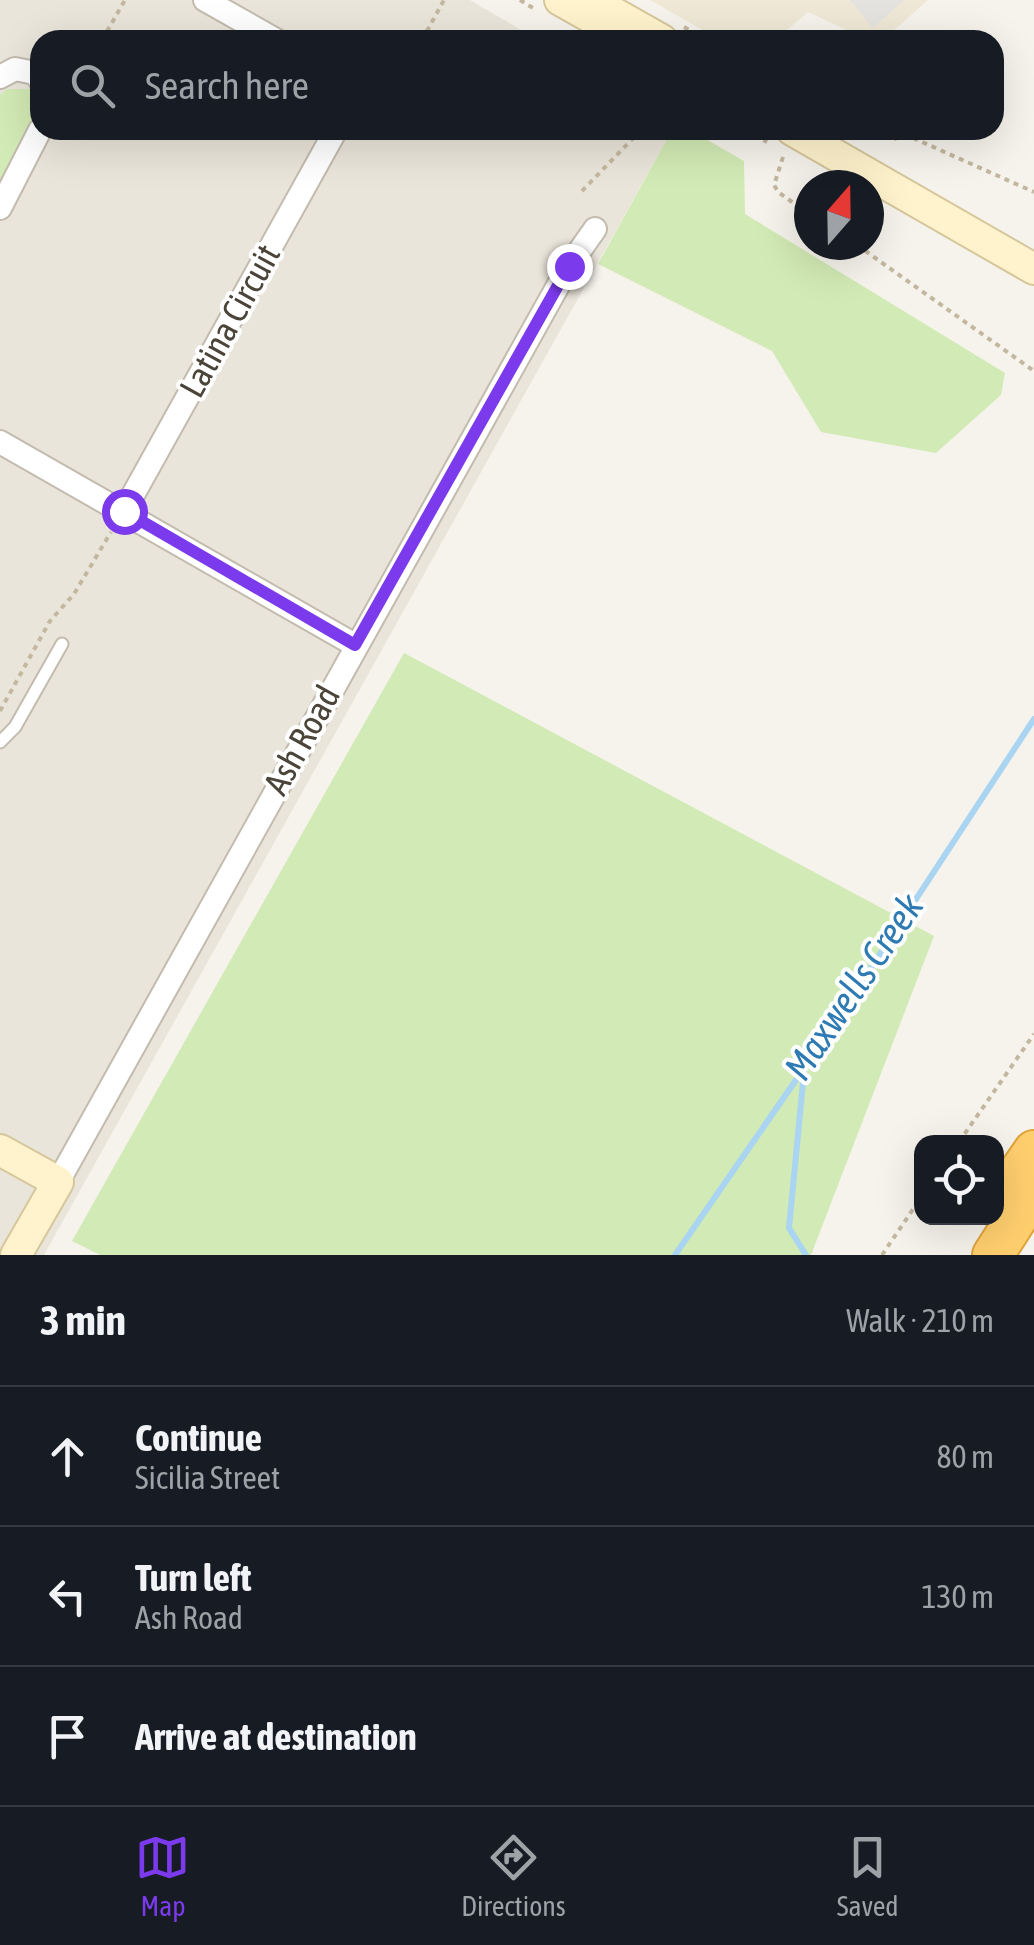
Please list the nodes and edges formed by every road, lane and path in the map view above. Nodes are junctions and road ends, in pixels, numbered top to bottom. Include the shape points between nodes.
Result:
1 (125, 0) edge
2 (205, 0) edge
3 (444, 0) edge
4 (560, 0) edge
5 (591, 0) edge
6 (108, 30) edge
7 (258, 30) edge
8 (428, 30) edge
9 (612, 30) edge
10 (644, 30) edge
11 (30, 72) edge
12 (0, 76) edge
13 (35, 140) edge
14 (330, 140) edge
15 (632, 140) edge
16 (853, 140) edge
17 (882, 140) edge
18 (899, 140) edge
19 (918, 140) edge
20 (789, 141) edge
21 (887, 151) junction
22 (582, 191) dead end
23 (1034, 192) edge
24 (794, 203) edge
25 (0, 208) edge
26 (595, 229) dead end
27 (1034, 250) edge
28 (877, 260) edge
29 (1034, 269) edge
30 (1034, 371) edge
31 (0, 442) edge
32 (124, 511) junction
33 (62, 644) dead end
34 (355, 645) junction
35 (0, 711) edge
36 (0, 742) edge
37 (1034, 1034) edge
38 (964, 1135) edge
39 (0, 1150) edge
40 (1034, 1151) edge
41 (58, 1182) junction
42 (1034, 1191) edge
43 (1004, 1194) edge
44 (914, 1208) edge
45 (983, 1225) edge
46 (16, 1255) edge
47 (882, 1255) edge
48 (963, 1255) edge
49 (993, 1255) edge

1 - 6 path
2 - 7 street
3 - 8 path
4 - 9 main road
5 - 10 main road
11 - 12 street
13 - 25 street
14 - 32 street, Latina Circuit
15 - 22 path
16 - 21 main road
17 - 21 path
18 - 21 path
19 - 23 path
20 - 24 path via 774,184
20 - 29 main road
21 - 27 main road
26 - 34 street, Ash Road
28 - 30 path
31 - 32 street
32 - 34 street
32 - 35 path via 74,594 50,620
33 - 36 lane
34 - 41 street, Ash Road
37 - 38 path
39 - 41 main road
40 - 43 highway
41 - 46 main road, Ash Road
42 - 49 highway
44 - 47 path
45 - 48 highway

